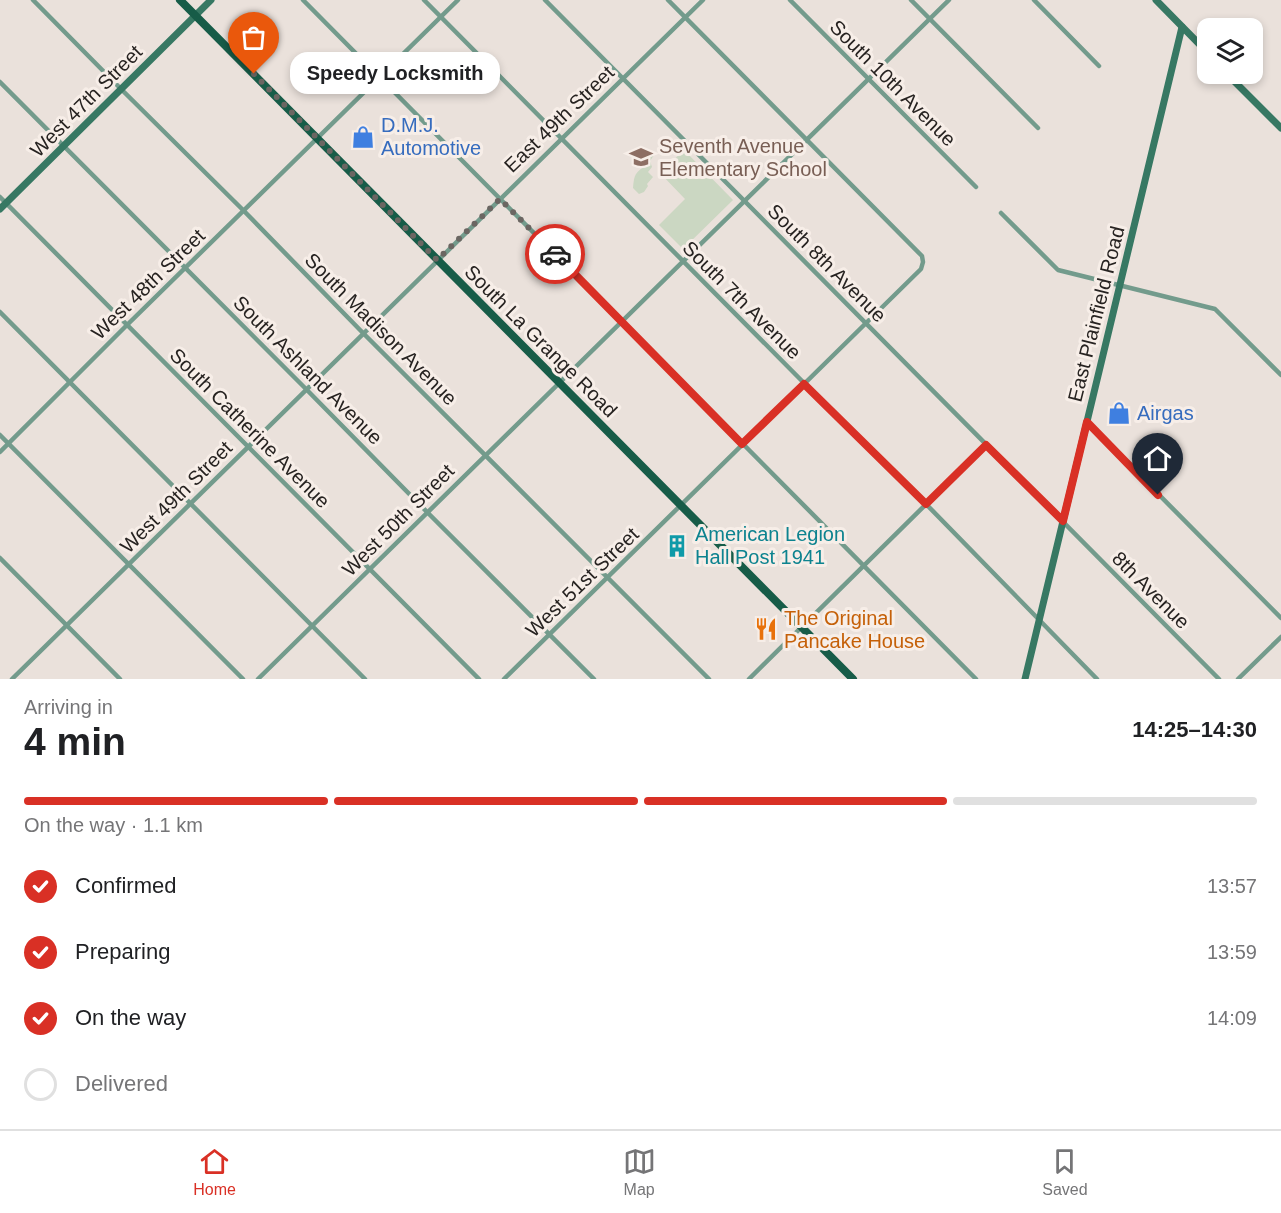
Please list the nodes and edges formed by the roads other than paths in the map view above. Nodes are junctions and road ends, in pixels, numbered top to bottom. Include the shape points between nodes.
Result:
1 (33, 0) edge
2 (180, 0) edge
3 (211, 0) edge
4 (303, 0) edge
5 (424, 0) edge
6 (458, 0) edge
7 (545, 0) edge
8 (668, 0) edge
9 (703, 0) edge
10 (790, 0) edge
11 (911, 0) edge
12 (949, 0) edge
13 (1034, 0) edge
14 (1156, 0) edge
15 (195, 15) junction
16 (441, 17) junction
17 (685, 17) junction
18 (930, 19) junction
19 (1182, 27) junction
20 (1197, 42) edge
21 (1099, 66) dead end
22 (379, 77) junction
23 (623, 78) junction
24 (868, 79) junction
25 (0, 82) edge
26 (1237, 84) edge
27 (121, 89) junction
28 (1038, 128) dead end
29 (1281, 128) edge
30 (317, 138) junction
31 (561, 138) junction
32 (807, 140) junction
33 (63, 146) junction
34 (976, 187) dead end
35 (0, 197) edge
36 (500, 199) junction
37 (745, 201) junction
38 (6, 203) junction
39 (0, 209) edge
40 (244, 211) junction
41 (1001, 213) dead end
42 (437, 260) junction
43 (683, 262) junction
44 (186, 267) junction
45 (1120, 285) junction
46 (0, 312) edge
47 (622, 322) junction
48 (866, 323) junction
49 (127, 325) junction
50 (363, 333) junction
51 (1281, 375) edge
52 (70, 382) junction
53 (560, 383) junction
54 (804, 384) junction
55 (306, 389) junction
56 (1087, 422) junction
57 (0, 435) edge
58 (9, 443) junction
59 (742, 444) junction
60 (986, 445) junction
61 (248, 447) junction
62 (0, 452) edge
63 (485, 456) junction
64 (190, 503) junction
65 (926, 504) junction
66 (681, 505) junction
67 (427, 512) junction
68 (1063, 521) junction
69 (0, 558) edge
70 (129, 564) junction
71 (864, 566) junction
72 (370, 569) junction
73 (607, 578) junction
74 (1281, 618) edge
75 (1039, 621) junction
76 (67, 625) junction
77 (312, 626) junction
78 (802, 627) junction
79 (550, 634) junction
80 (1281, 637) edge
81 (12, 679) edge
82 (120, 679) edge
83 (243, 679) edge
84 (258, 679) edge
85 (365, 679) edge
86 (479, 679) edge
87 (504, 679) edge
88 (594, 679) edge
89 (709, 679) edge
90 (749, 679) edge
91 (853, 679) edge
92 (976, 679) edge
93 (1025, 679) edge
94 (1097, 679) edge
95 (1219, 679) edge
96 (1238, 679) edge

1 - 27 street, South Madison Avenue
2 - 15 main road, South La Grange Road
3 - 15 main road, West 47th Street
4 - 22 street
5 - 16 street, South 7th Avenue
6 - 16 street, West 48th Street
7 - 23 street, South 8th Avenue
8 - 17 street
9 - 17 street, East 49th Street
10 - 24 street, South 10th Avenue
11 - 18 street
12 - 18 street, West 50th Street
13 - 21 street
14 - 19 main road
15 - 27 main road, West 47th Street
15 - 30 main road, South La Grange Road
16 - 22 street, West 48th Street
16 - 31 street, South 7th Avenue
17 - 23 street, East 49th Street
17 - 32 street
18 - 24 street, West 50th Street
18 - 28 street
19 - 20 main road
19 - 45 main road, East Plainfield Road
22 - 30 street, West 48th Street
22 - 36 street
23 - 31 street, East 49th Street
23 - 37 street, South 8th Avenue
24 - 32 street, West 50th Street
24 - 34 street, South 10th Avenue
25 - 33 street, South Ashland Avenue
26 - 29 main road
27 - 33 main road, West 47th Street
27 - 40 street, South Madison Avenue
30 - 40 street, West 48th Street
30 - 42 main road, South La Grange Road
31 - 36 street, East 49th Street
31 - 43 street, South 7th Avenue
32 - 37 street, West 50th Street
32 - 48 street, West 51st Street via 922,256 921,268
33 - 38 main road, West 47th Street
33 - 44 street, South Ashland Avenue
35 - 38 street, South Catherine Avenue
36 - 42 street, East 49th Street
36 - 47 street
37 - 43 street, West 50th Street
37 - 48 street, South 8th Avenue
38 - 39 main road, West 47th Street
38 - 49 street, South Catherine Avenue
40 - 44 street, West 48th Street
40 - 50 street, South Madison Avenue
41 - 45 street via 1058,270
42 - 50 street, West 49th Street
42 - 53 main road, South La Grange Road
43 - 47 street, West 50th Street
43 - 54 street, South 7th Avenue
44 - 49 street, West 48th Street
44 - 55 street, South Ashland Avenue
45 - 51 street via 1215,309
45 - 56 main road, East Plainfield Road
46 - 52 street
47 - 53 street, West 50th Street
47 - 59 street
48 - 54 street, West 51st Street
48 - 60 street, South 8th Avenue
49 - 52 street, West 48th Street
49 - 61 street, South Catherine Avenue
50 - 55 street, West 49th Street
50 - 63 street, South Madison Avenue
52 - 58 street, West 48th Street
52 - 64 street
53 - 63 street, West 50th Street
53 - 66 main road, South La Grange Road
54 - 59 street, West 51st Street
54 - 65 street, South 7th Avenue
55 - 61 street, West 49th Street
55 - 67 street, South Ashland Avenue
56 - 68 main road, East Plainfield Road
56 - 74 street
57 - 58 street
58 - 62 street, West 48th Street
58 - 70 street
59 - 66 street, West 51st Street
59 - 71 street
60 - 65 street
60 - 68 street, South 8th Avenue
61 - 64 street, West 49th Street
61 - 72 street, South Catherine Avenue
63 - 67 street, West 50th Street
63 - 73 street, South Madison Avenue
64 - 70 street, West 49th Street
64 - 77 street
65 - 71 street
65 - 75 street, South 7th Avenue
66 - 73 street, West 51st Street
66 - 78 main road, South La Grange Road
67 - 72 street, West 50th Street
67 - 79 street, South Ashland Avenue
68 - 75 main road, East Plainfield Road
68 - 95 street, 8th Avenue
69 - 76 street
70 - 76 street, West 49th Street
70 - 83 street
71 - 78 street
71 - 92 street
72 - 77 street, West 50th Street
72 - 86 street, South Catherine Avenue
73 - 79 street, West 51st Street
73 - 89 street, South Madison Avenue
75 - 93 main road, East Plainfield Road
75 - 94 street, South 7th Avenue
76 - 81 street, West 49th Street
76 - 82 street
77 - 84 street, West 50th Street
77 - 85 street
78 - 90 street
78 - 91 main road, South La Grange Road
79 - 87 street, West 51st Street
79 - 88 street, South Ashland Avenue
80 - 96 street

